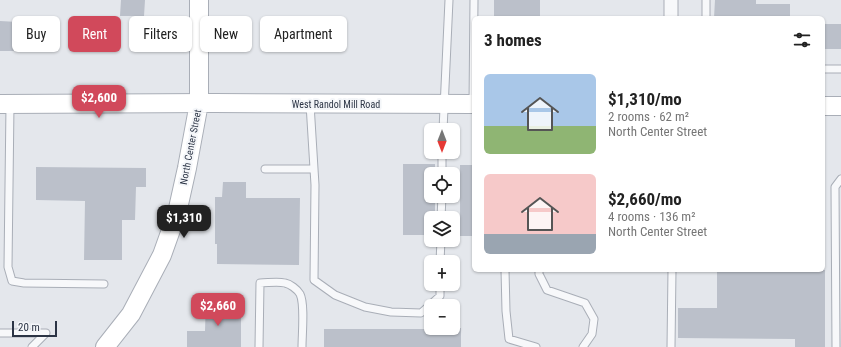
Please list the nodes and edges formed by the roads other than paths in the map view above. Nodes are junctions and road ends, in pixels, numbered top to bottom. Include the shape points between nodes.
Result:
1 (199, 0) edge
2 (449, 0) edge
3 (474, 0) edge
4 (671, 0) edge
5 (706, 0) edge
6 (474, 16) edge
7 (671, 16) edge
8 (706, 16) edge
9 (825, 69) edge
10 (841, 69) edge
11 (199, 103) junction
12 (5, 104) edge
13 (310, 104) junction
14 (444, 104) junction
15 (472, 104) edge
16 (825, 106) edge
17 (841, 106) edge
18 (443, 123) edge
19 (265, 169) dead end
20 (314, 169) junction
21 (841, 179) edge
22 (505, 272) edge
23 (539, 272) edge
24 (672, 272) edge
25 (104, 284) dead end
26 (440, 291) edge
27 (0, 333) edge
28 (32, 347) edge
29 (105, 347) edge
30 (259, 347) edge
31 (302, 347) edge
32 (536, 347) edge
33 (583, 347) edge
34 (670, 347) edge
35 (836, 347) edge

1 - 11 main road, North Center Street
2 - 14 lane
3 - 6 lane
4 - 7 street
5 - 8 lane
9 - 10 lane
11 - 12 main road, West Randol Mill Road
11 - 13 main road, West Randol Mill Road
11 - 29 main road, North Center Street via 188,168 177,213 162,255 131,314
12 - 25 lane via 8,267 12,281
13 - 14 main road, West Randol Mill Road
13 - 20 lane
14 - 15 main road, West Randol Mill Road
14 - 18 lane
16 - 17 main road
19 - 20 lane
20 - 26 lane via 314,280 335,295 365,307 391,312 421,313 440,296
21 - 35 lane via 835,187
22 - 32 lane via 509,339
23 - 33 lane via 547,290 585,303 594,319 592,334
24 - 34 lane
27 - 28 lane via 46,333
30 - 31 lane via 260,283 275,282 285,283 299,293 302,303

